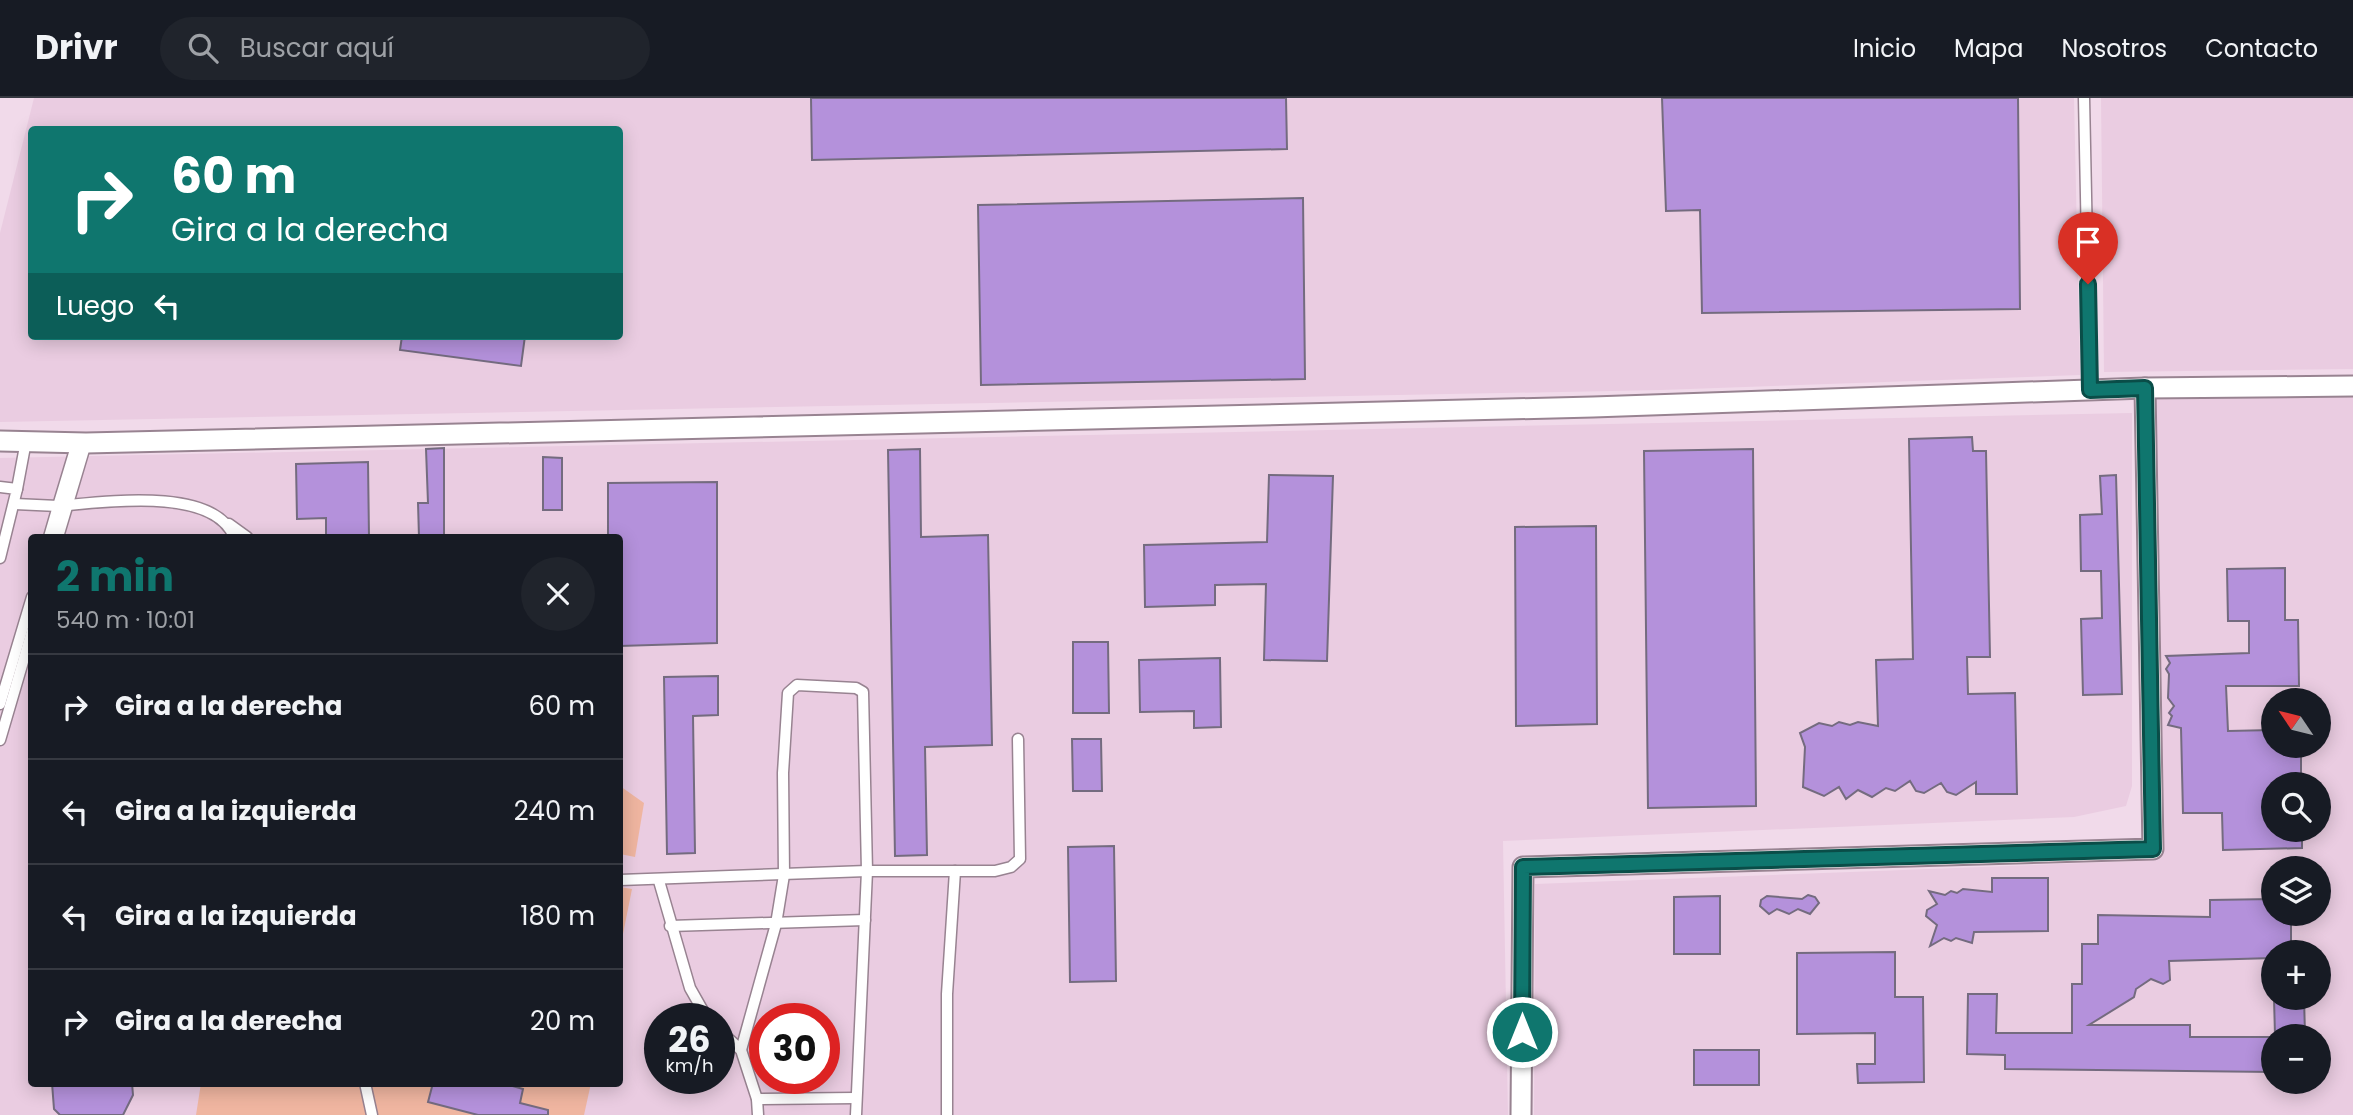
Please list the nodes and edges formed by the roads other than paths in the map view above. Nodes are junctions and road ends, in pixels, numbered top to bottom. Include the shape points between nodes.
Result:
1 (2084, 98) edge
2 (2353, 386) edge
3 (2145, 388) junction
4 (2090, 390) junction
5 (0, 441) edge
6 (26, 441) junction
7 (82, 443) junction
8 (0, 487) edge
9 (18, 489) junction
10 (15, 504) junction
11 (63, 505) junction
12 (228, 523) junction
13 (50, 534) edge
14 (58, 534) edge
15 (233, 534) edge
16 (243, 534) edge
17 (0, 558) edge
18 (28, 610) edge
19 (28, 645) edge
20 (0, 704) edge
21 (1017, 739) dead end
22 (0, 740) edge
23 (867, 871) junction
24 (955, 871) junction
25 (784, 875) junction
26 (623, 880) edge
27 (659, 881) junction
28 (865, 920) junction
29 (776, 924) junction
30 (670, 926) junction
31 (698, 1003) edge
32 (735, 1045) edge
33 (741, 1050) junction
34 (366, 1087) edge
35 (855, 1098) junction
36 (757, 1099) junction
37 (372, 1115) edge
38 (758, 1115) edge
39 (856, 1115) edge
40 (947, 1115) edge
41 (1521, 1115) edge

1 - 4 lane
2 - 3 street
3 - 4 street
3 - 41 street via 2153,849 1523,867
4 - 7 street via 1593,407
5 - 6 street
6 - 7 street
6 - 9 lane
7 - 11 lane
8 - 9 lane
9 - 10 lane
10 - 11 lane
10 - 17 lane
11 - 12 lane via 168,502 198,506
11 - 13 lane
11 - 14 lane
12 - 15 lane
12 - 16 lane
18 - 20 lane
19 - 22 lane
21 - 24 lane via 1020,859 1011,867 995,870
23 - 24 lane
23 - 25 lane
23 - 25 lane via 863,692 797,685 788,693
23 - 28 lane
24 - 40 lane via 947,994
25 - 27 lane
25 - 29 lane
26 - 27 lane
27 - 30 lane
28 - 29 lane
28 - 35 lane
29 - 30 lane
29 - 33 lane
30 - 31 lane
32 - 33 lane
33 - 36 lane
34 - 37 lane
35 - 36 lane
35 - 39 lane
36 - 38 lane

